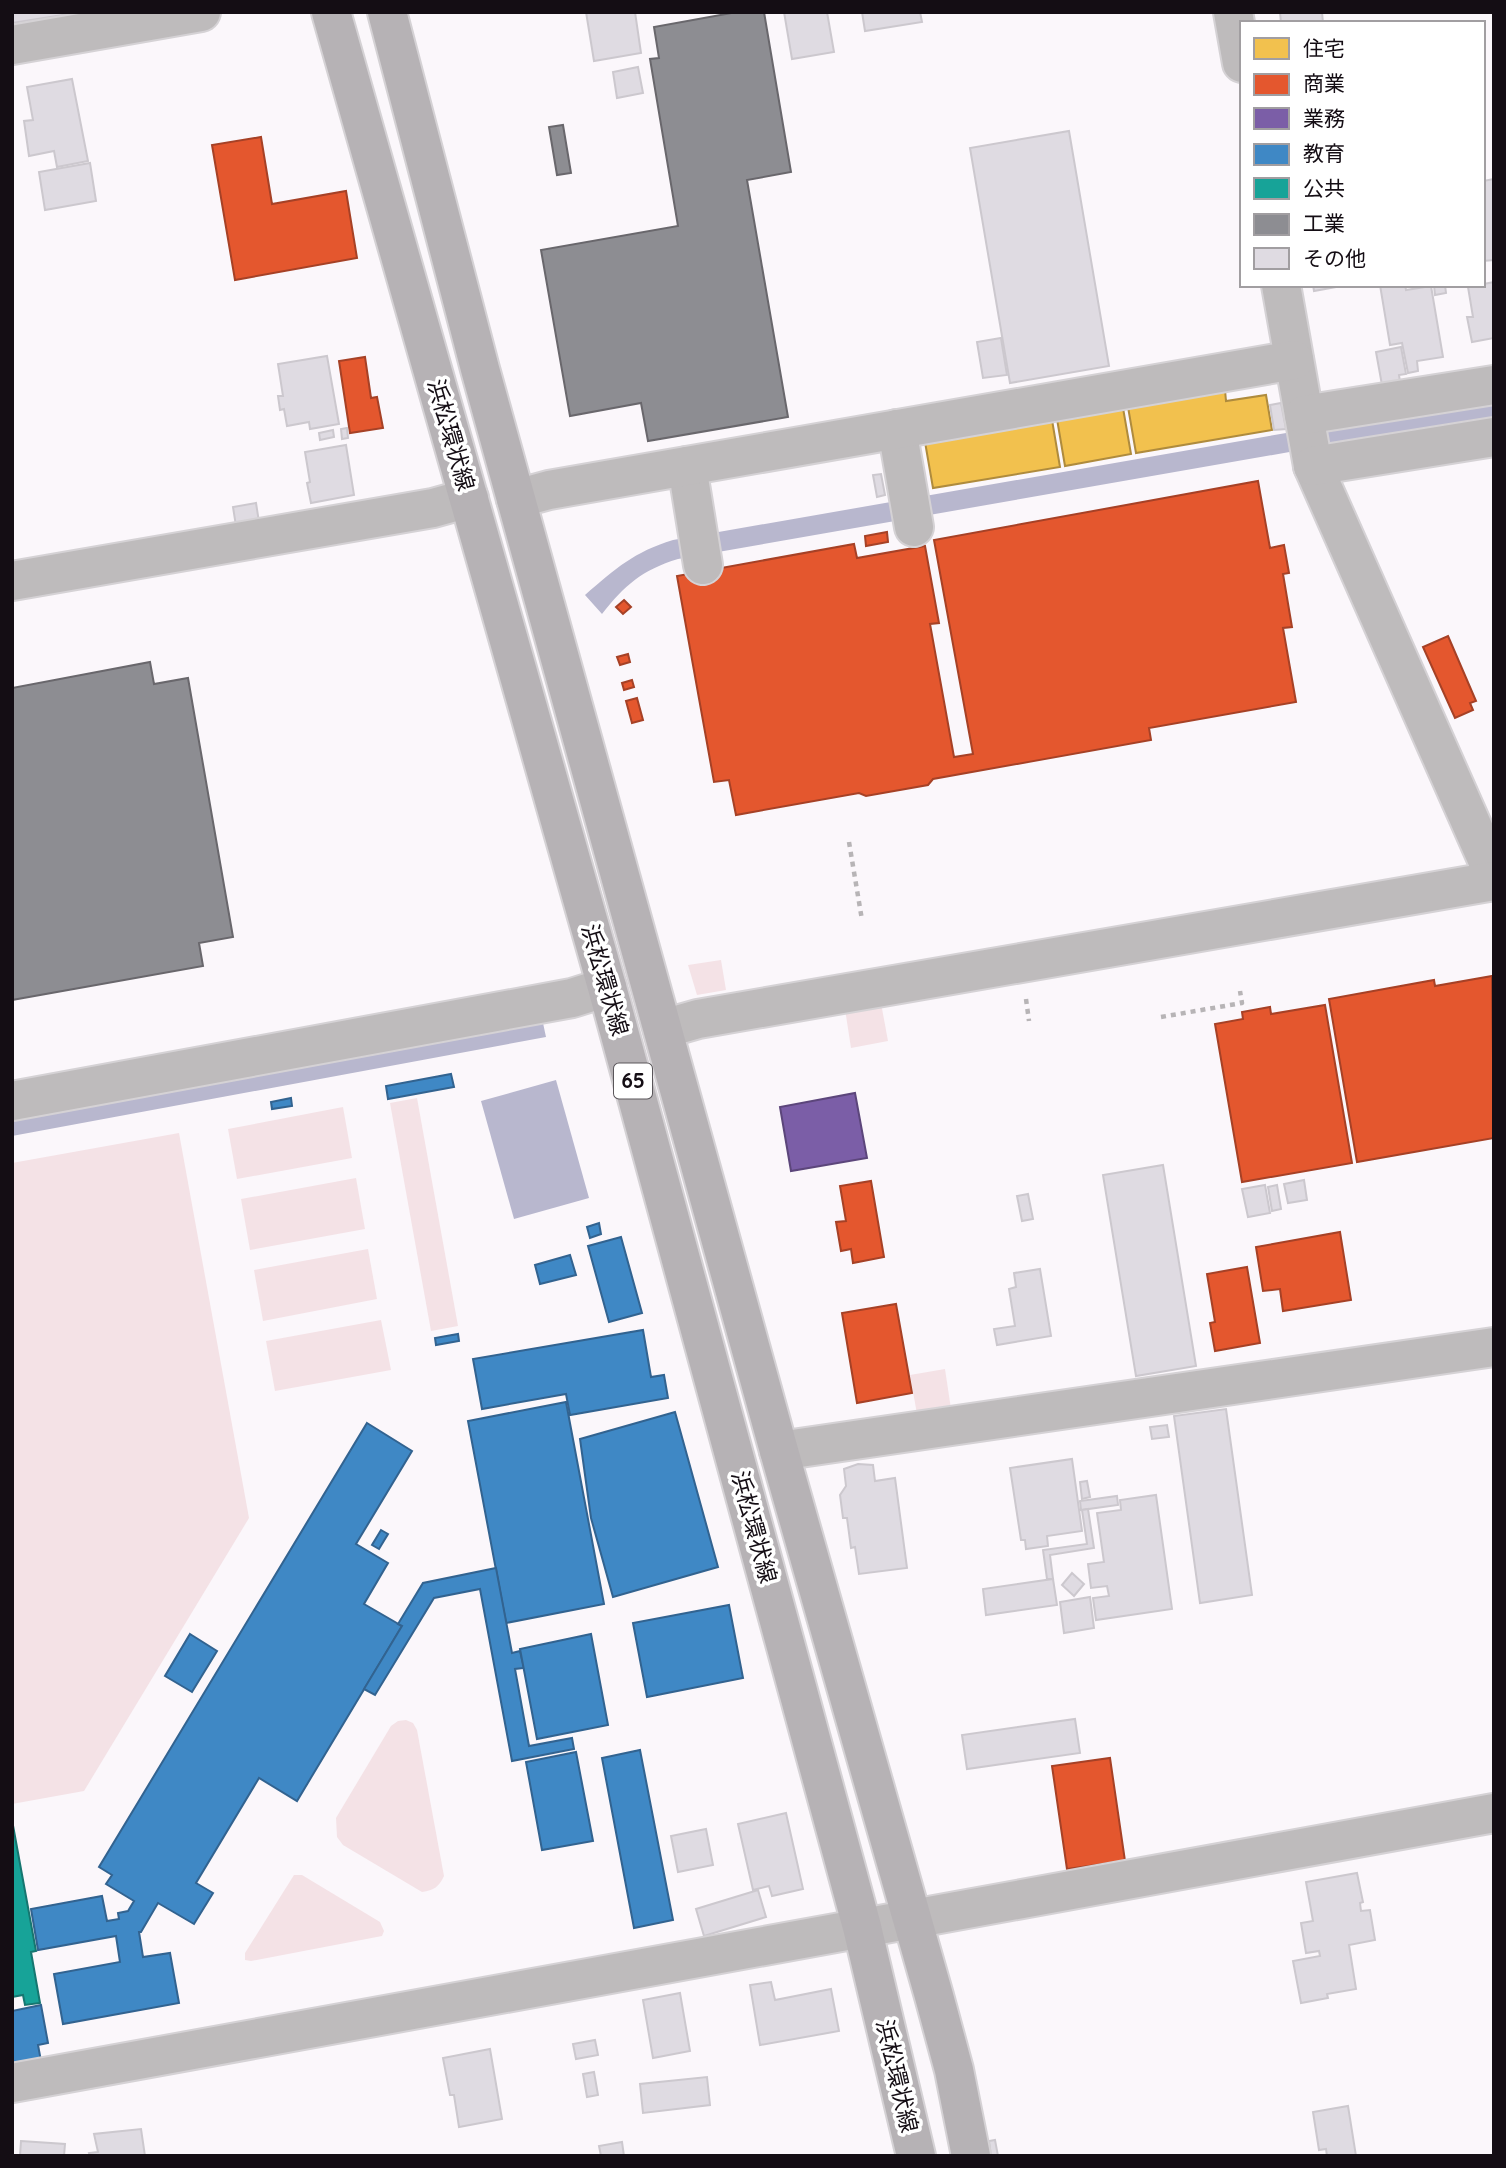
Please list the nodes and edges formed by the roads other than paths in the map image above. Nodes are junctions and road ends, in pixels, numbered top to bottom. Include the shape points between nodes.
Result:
1 (201, 12) edge
2 (331, 12) edge
3 (387, 12) edge
4 (1233, 12) edge
5 (12, 45) edge
6 (1240, 52) edge
7 (1281, 287) edge
8 (1294, 360) junction
9 (1494, 384) edge
10 (1304, 415) junction
11 (897, 429) junction
12 (1494, 437) edge
13 (687, 466) junction
14 (1313, 466) junction
15 (469, 498) junction
16 (516, 499) junction
17 (911, 515) dead end
18 (701, 552) dead end
19 (12, 580) edge
20 (1494, 875) edge
21 (1494, 881) edge
22 (607, 987) junction
23 (663, 1029) junction
24 (12, 1101) edge
25 (1494, 1348) edge
26 (779, 1451) junction
27 (1494, 1813) edge
28 (911, 1919) junction
29 (862, 1927) junction
30 (12, 2082) edge
31 (916, 2156) edge
32 (971, 2156) edge

1 - 5 street
2 - 15 main road, 浜松環状線 / 65
3 - 16 main road, 浜松環状線 / 65
4 - 6 street
7 - 8 street
8 - 10 street
8 - 11 street
9 - 10 street
10 - 14 street
11 - 13 street
11 - 17 street
12 - 14 street
13 - 16 street via 549,489
13 - 18 street
14 - 20 street
15 - 19 street
15 - 22 main road, 浜松環状線 / 65
16 - 23 main road, 浜松環状線 / 65
21 - 23 street via 698,1019
22 - 24 street via 558,1000
22 - 29 main road, 浜松環状線 / 65
23 - 26 main road, 浜松環状線 / 65
25 - 26 street
26 - 28 main road, 浜松環状線 / 65
27 - 28 street
28 - 29 street
28 - 32 main road, 浜松環状線 / 65 via 954,2070
29 - 30 street
29 - 31 main road, 浜松環状線 / 65

